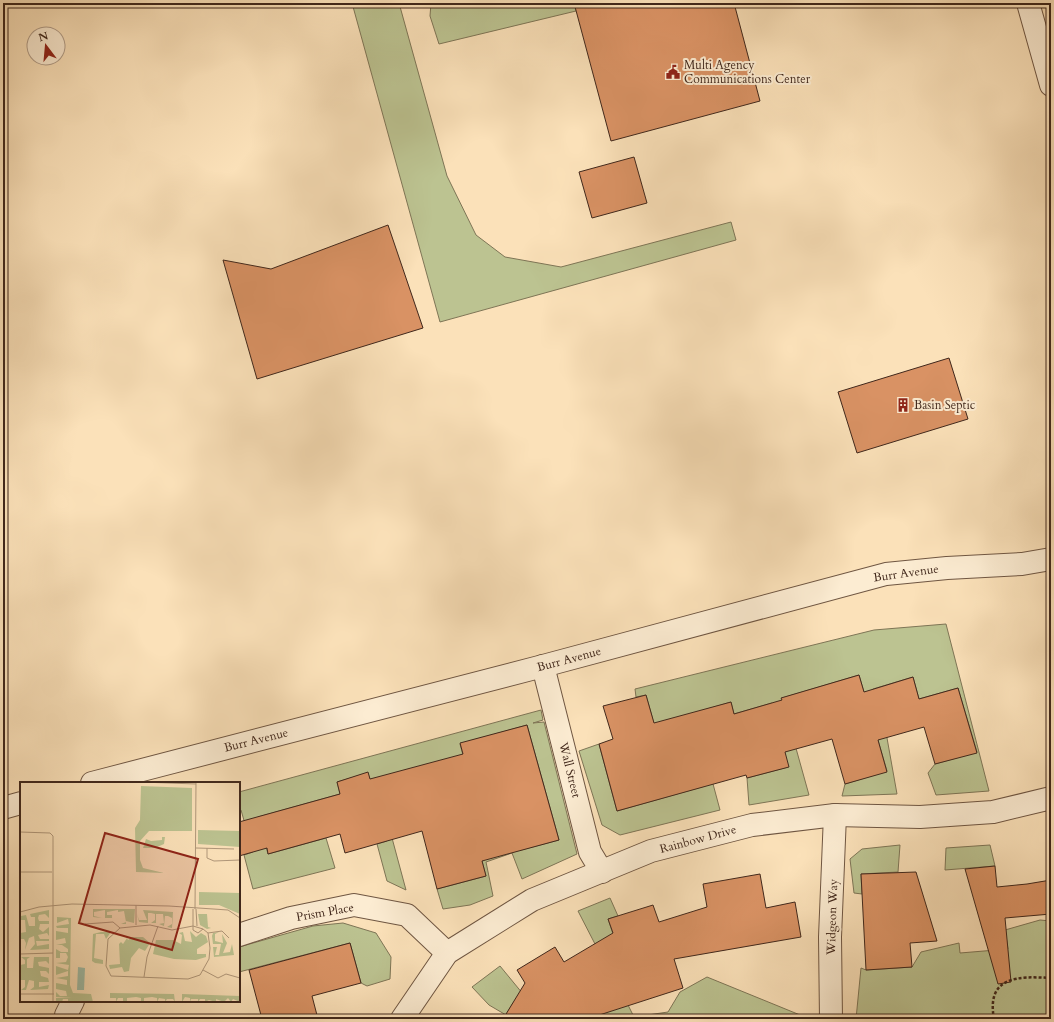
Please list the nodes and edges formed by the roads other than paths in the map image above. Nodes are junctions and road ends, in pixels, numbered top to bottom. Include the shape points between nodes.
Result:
1 (1030, 4) edge
2 (1051, 85) edge
3 (1051, 558) edge
4 (543, 666) junction
5 (96, 782) edge
6 (1051, 798) edge
7 (20, 803) edge
8 (3, 808) edge
9 (835, 815) junction
10 (602, 872) junction
11 (240, 935) edge
12 (447, 953) junction
13 (402, 1019) edge
14 (831, 1019) edge

1 - 2 street
3 - 4 street, Burr Avenue via 1022,564 886,574
4 - 5 street, Burr Avenue
4 - 10 street, Wall Street via 590,852
6 - 9 street, Rainbow Drive via 993,812 920,817
7 - 8 street
9 - 10 street, Rainbow Drive via 752,825 651,851
9 - 14 street, Widgeon Way via 830,937
10 - 12 street, Rainbow Drive via 532,900
11 - 12 street, Prism Place via 291,918 354,905 408,915
12 - 13 street, Rainbow Drive

